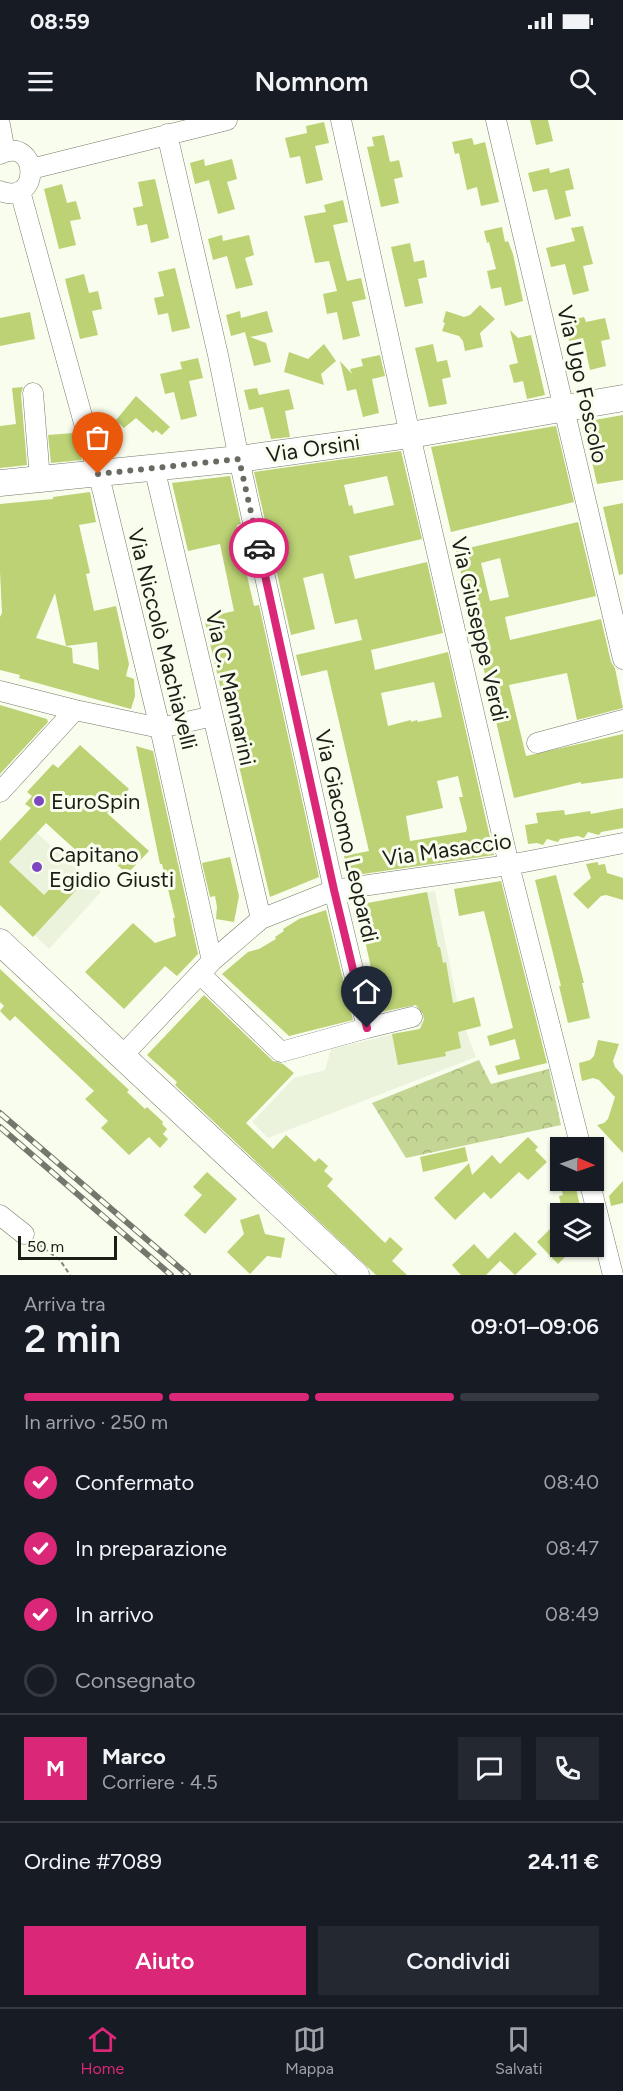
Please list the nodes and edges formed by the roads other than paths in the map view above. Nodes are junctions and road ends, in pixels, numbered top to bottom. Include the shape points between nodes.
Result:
1 (227, 120) edge
2 (341, 120) edge
3 (496, 120) edge
4 (0, 125) edge
5 (166, 134) junction
6 (3, 153) edge
7 (31, 169) junction
8 (0, 191) edge
9 (20, 191) junction
10 (33, 393) dead end
11 (623, 398) edge
12 (564, 408) junction
13 (410, 435) junction
14 (239, 459) junction
15 (154, 467) junction
16 (98, 474) junction
17 (40, 479) junction
18 (0, 483) edge
19 (623, 659) edge
20 (0, 691) edge
21 (75, 710) junction
22 (213, 716) junction
23 (623, 720) edge
24 (160, 728) junction
25 (537, 743) dead end
26 (0, 792) edge
27 (623, 843) edge
28 (509, 865) junction
29 (334, 890) junction
30 (261, 920) junction
31 (0, 942) edge
32 (206, 968) junction
33 (412, 1017) dead end
34 (367, 1028) junction
35 (122, 1056) junction
36 (578, 1137) edge
37 (593, 1191) edge
38 (0, 1215) edge
39 (24, 1234) road end
40 (615, 1245) edge
41 (356, 1275) edge
42 (613, 1275) edge

1 - 5 street
2 - 13 street, Via Giuseppe Verdi
3 - 12 street, Via Ugo Foscolo
4 - 6 street
5 - 7 street
5 - 14 street, Via Giacomo Leopardi
6 - 7 street via 21,154
7 - 9 street via 29,181
8 - 9 street
9 - 16 street, Via Niccolò Machiavelli
10 - 17 street
11 - 12 main road, Via Orsini
12 - 13 main road, Via Orsini
12 - 19 street, Via Ugo Foscolo
13 - 14 main road, Via Orsini
13 - 28 street, Via Giuseppe Verdi
14 - 15 main road, Via Orsini
14 - 29 street, Via Giacomo Leopardi
15 - 16 main road, Via Orsini
15 - 22 street, Via C. Mannarini
16 - 17 main road, Via Orsini
16 - 24 street, Via Niccolò Machiavelli
17 - 18 main road, Via Orsini
20 - 21 street
21 - 24 street
21 - 26 street
22 - 24 street
22 - 30 street, Via C. Mannarini
23 - 25 street
24 - 32 street, Via Niccolò Machiavelli
27 - 28 street, Via Masaccio
28 - 29 street, Via Masaccio
28 - 36 street, Via Giuseppe Verdi
29 - 30 street, Via Masaccio
29 - 34 street, Via Giacomo Leopardi
30 - 32 street, Via Masaccio
31 - 35 main road
32 - 34 street via 281,1052
32 - 35 street, Via Masaccio
33 - 34 street
35 - 41 main road
37 - 40 street
38 - 39 street
40 - 42 street

